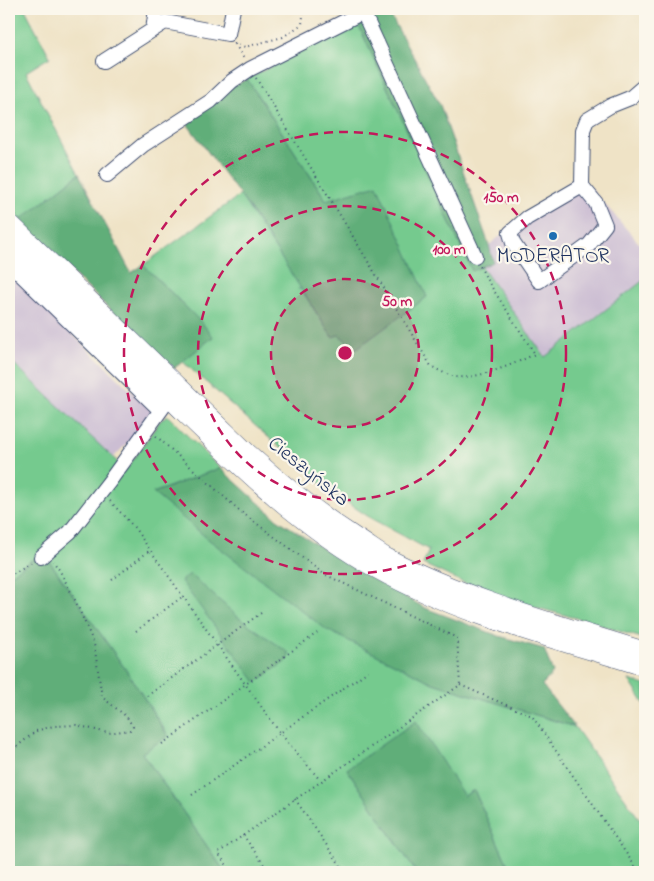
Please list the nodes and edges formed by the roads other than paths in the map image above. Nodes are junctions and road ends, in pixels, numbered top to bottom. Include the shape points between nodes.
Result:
1 (156, 9) edge
2 (233, 9) edge
3 (363, 10) edge
4 (153, 30) junction
5 (104, 61) dead end
6 (645, 85) edge
7 (107, 175) dead end
8 (582, 186) junction
9 (9, 222) edge
10 (9, 246) edge
11 (476, 256) road end
12 (9, 259) edge
13 (37, 273) junction
14 (164, 404) junction
15 (44, 554) road end
16 (645, 651) edge
17 (645, 667) edge

1 - 4 street
2 - 4 street via 231,38 165,22
3 - 7 street via 250,69 212,101 143,145
3 - 11 street
4 - 5 street
6 - 8 street via 630,98 587,120 583,130
8 - 8 street via 596,203 605,225 589,245 539,281 510,233 527,218
9 - 16 main road, Cieszyńska via 247,452 332,522 385,556 450,586
10 - 13 main road, Cieszyńska
12 - 13 street
12 - 14 street via 12,266
13 - 14 main road, Cieszyńska
14 - 15 street via 70,532
14 - 17 main road, Cieszyńska via 320,534 378,570 474,613

